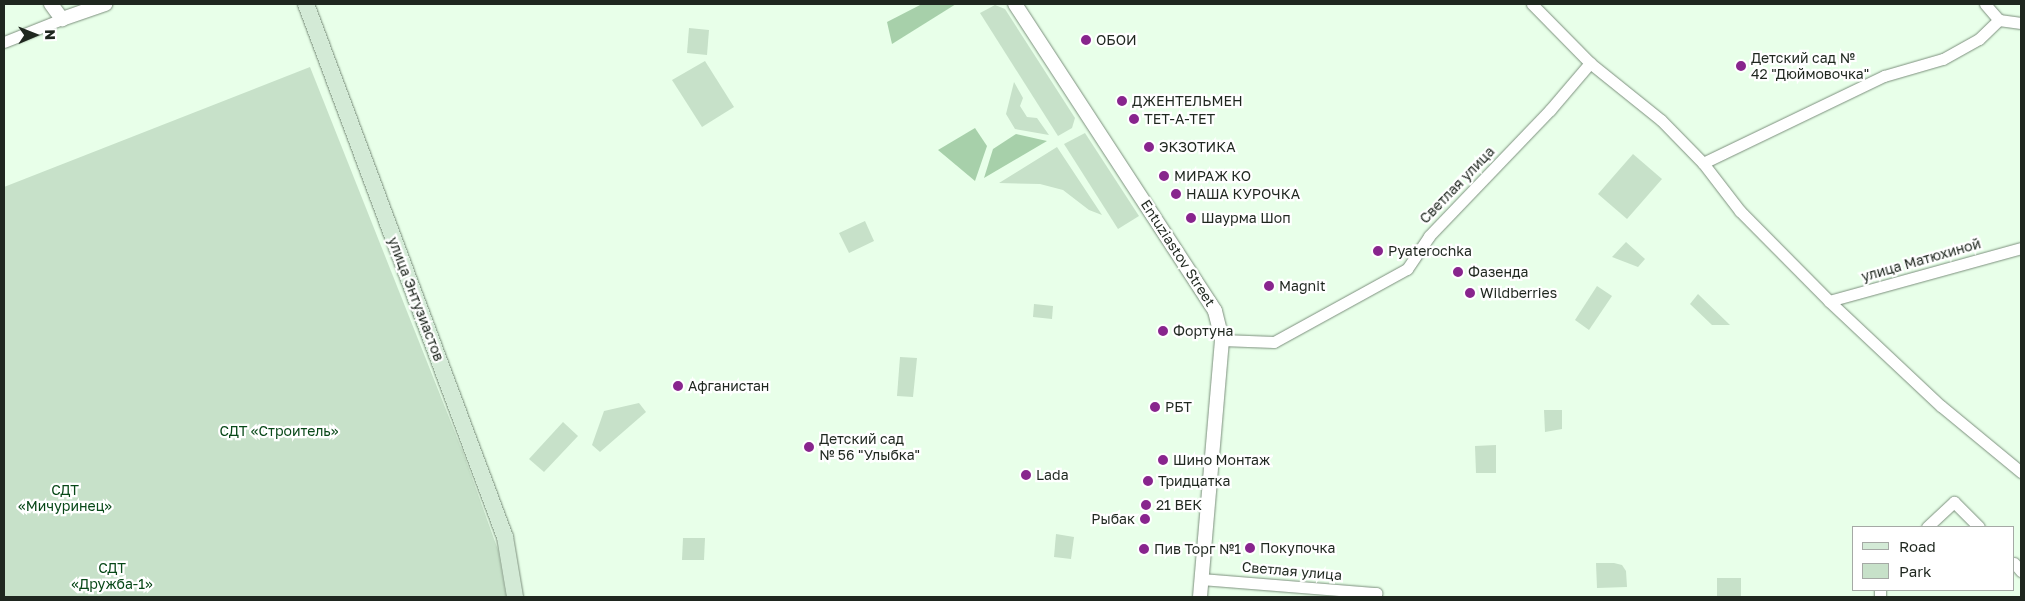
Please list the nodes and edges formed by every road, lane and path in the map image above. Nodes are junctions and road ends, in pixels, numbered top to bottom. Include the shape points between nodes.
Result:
1 (51, 4) edge
2 (104, 4) edge
3 (306, 4) edge
4 (1015, 4) edge
5 (1532, 4) edge
6 (1985, 4) edge
7 (62, 19) junction
8 (1999, 20) junction
9 (2021, 23) edge
10 (4, 42) edge
11 (1590, 63) junction
12 (1703, 163) junction
13 (2021, 248) edge
14 (1830, 301) junction
15 (1222, 340) junction
16 (2021, 472) edge
17 (1928, 526) edge
18 (1978, 526) edge
19 (1201, 579) junction
20 (515, 597) edge
21 (1200, 597) edge
22 (1376, 597) edge

1 - 7 street
2 - 7 street
3 - 20 main road, улица Энтузиастов via 505,537
4 - 15 street, Entuziastov Street via 1216,311
5 - 11 street
6 - 8 street
7 - 10 street
8 - 9 street
8 - 12 street via 1979,39 1943,59 1884,76
11 - 12 street via 1661,120
11 - 15 street, Светлая улица via 1550,110 1429,236 1407,269 1274,342
12 - 14 street via 1740,211
13 - 14 street, улица Матюхиной
14 - 16 street via 1942,406
15 - 19 street, Entuziastov Street
17 - 18 street via 1954,502
19 - 21 street, Entuziastov Street
19 - 22 street, Светлая улица via 1376,593

